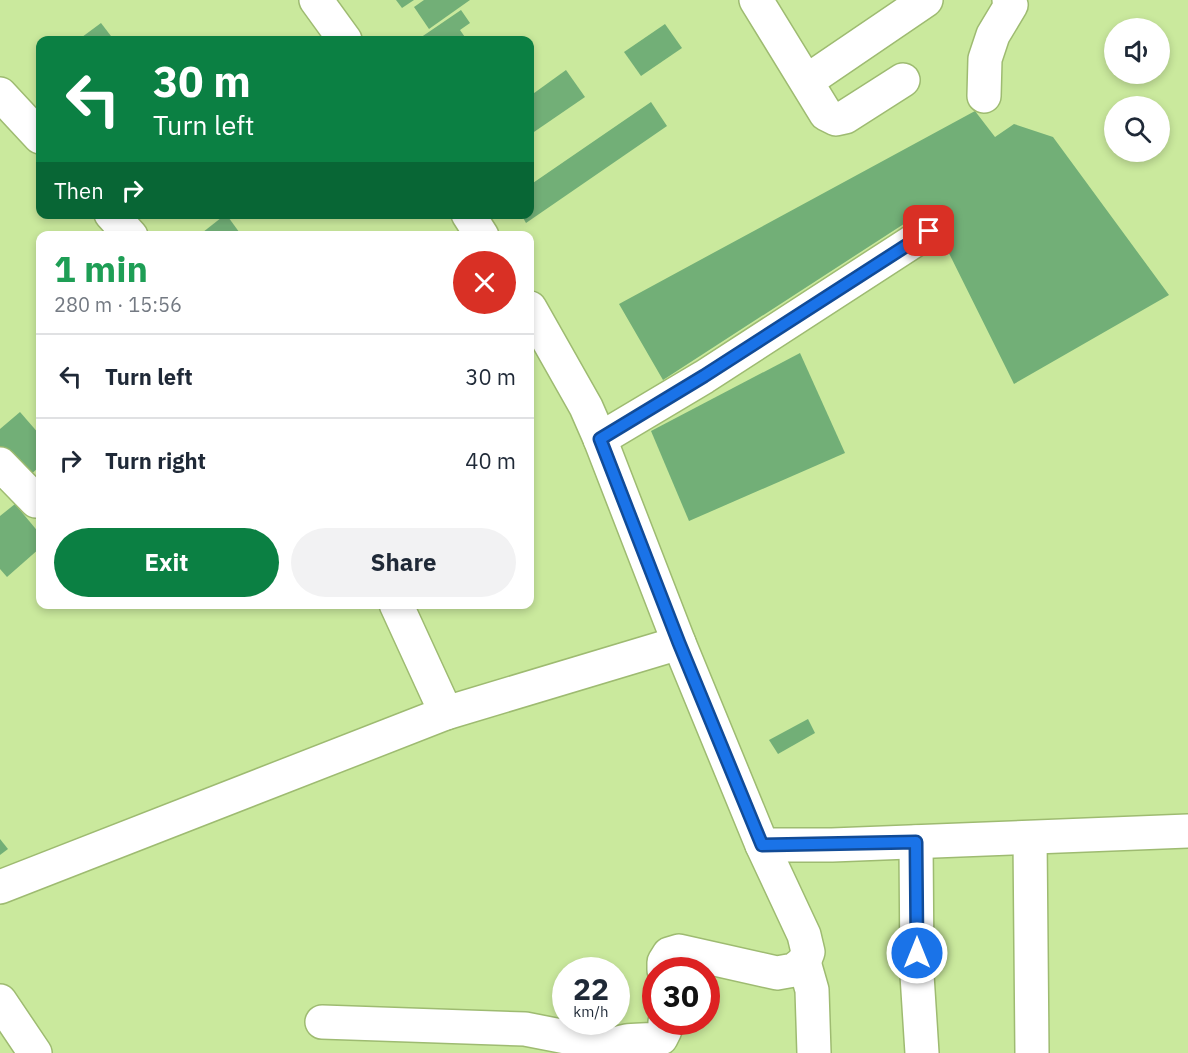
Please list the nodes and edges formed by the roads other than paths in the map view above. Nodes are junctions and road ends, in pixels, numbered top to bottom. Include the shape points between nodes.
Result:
1 (316, 0) edge
2 (756, 0) edge
3 (926, 0) edge
4 (1013, 2) edge
5 (342, 36) edge
6 (903, 80) dead end
7 (807, 81) junction
8 (984, 96) dead end
9 (4, 105) edge
10 (36, 133) edge
11 (115, 219) edge
12 (126, 231) edge
13 (929, 231) dead end
14 (534, 315) edge
15 (600, 439) junction
16 (0, 464) edge
17 (36, 501) dead end
18 (398, 609) edge
19 (679, 643) junction
20 (446, 713) junction
21 (1188, 831) edge
22 (1030, 837) junction
23 (916, 842) junction
24 (762, 845) junction
25 (0, 887) edge
26 (667, 957) edge
27 (706, 957) edge
28 (720, 960) edge
29 (804, 963) junction
30 (0, 1001) edge
31 (322, 1022) dead end
32 (662, 1035) edge
33 (612, 1050) edge
34 (35, 1053) edge
35 (814, 1053) edge
36 (922, 1053) edge
37 (1032, 1053) edge

1 - 5 street
2 - 7 street
3 - 7 street
4 - 8 street via 993,35 985,59
6 - 7 street via 836,119 825,114
9 - 10 street
11 - 12 street
13 - 15 street
14 - 15 street
15 - 19 street
16 - 17 street
18 - 20 street
19 - 20 street
19 - 24 street
20 - 25 street
21 - 22 street
22 - 23 street
22 - 37 street
23 - 24 street
23 - 36 street
24 - 29 street via 804,935 808,952
26 - 27 street via 679,951
28 - 29 street via 777,973 794,970
29 - 35 street via 812,990
30 - 34 street
31 - 33 street via 525,1029
32 - 33 street via 651,1041 620,1041

